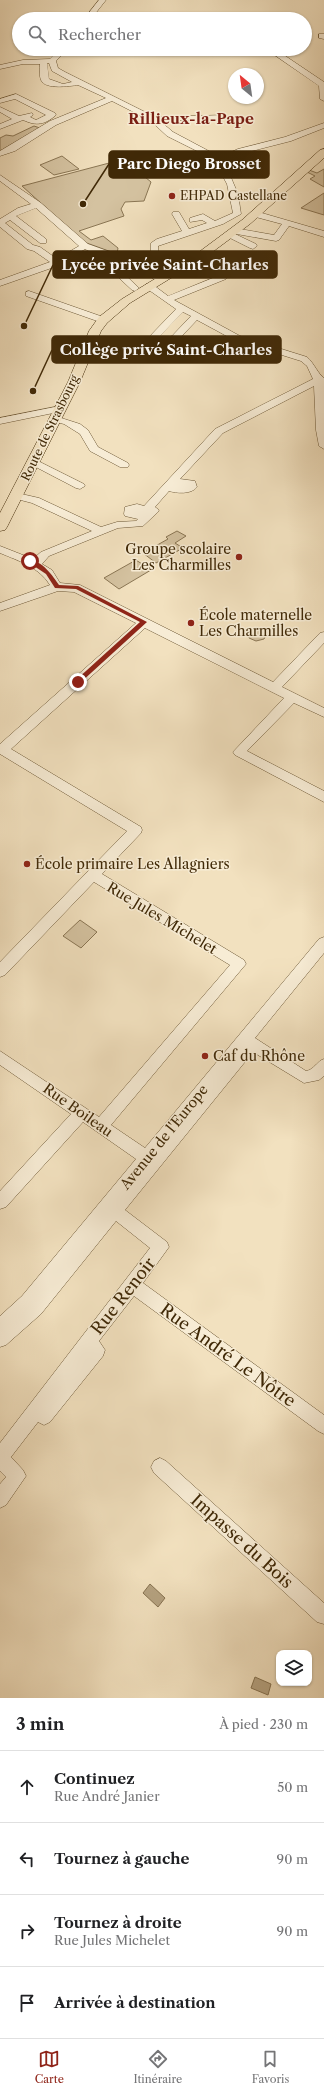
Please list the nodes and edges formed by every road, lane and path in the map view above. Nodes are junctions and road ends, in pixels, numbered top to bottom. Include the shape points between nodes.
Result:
1 (99, 1) edge
2 (91, 12) edge
3 (57, 56) edge
4 (280, 56) edge
5 (52, 61) junction
6 (43, 62) junction
7 (0, 67) edge
8 (313, 79) junction
9 (324, 79) edge
10 (79, 82) junction
11 (112, 98) junction
12 (324, 99) edge
13 (0, 101) edge
14 (0, 109) edge
15 (3, 116) edge
16 (223, 117) dead end
17 (20, 118) junction
18 (154, 119) junction
19 (10, 123) junction
20 (324, 125) edge
21 (0, 127) edge
22 (324, 152) edge
23 (0, 154) edge
24 (220, 160) junction
25 (0, 177) edge
26 (38, 205) junction
27 (176, 214) dead end
28 (237, 214) junction
29 (10, 216) junction
30 (253, 216) junction
31 (193, 220) dead end
32 (0, 222) edge
33 (286, 223) junction
34 (214, 224) junction
35 (187, 232) junction
36 (232, 232) junction
37 (324, 234) edge
38 (43, 241) dead end
39 (86, 246) junction
40 (253, 246) dead end
41 (94, 251) junction
42 (57, 263) junction
43 (169, 267) junction
44 (153, 271) junction
45 (223, 278) dead end
46 (0, 283) edge
47 (135, 288) dead end
48 (29, 294) dead end
49 (167, 300) junction
50 (182, 308) junction
51 (196, 316) junction
52 (104, 320) junction
53 (93, 338) junction
54 (139, 358) dead end
55 (320, 379) junction
56 (58, 414) junction
57 (0, 421) edge
58 (324, 446) edge
59 (34, 462) junction
60 (124, 465) dead end
61 (178, 483) dead end
62 (80, 486) dead end
63 (17, 496) junction
64 (143, 513) dead end
65 (0, 527) edge
66 (102, 532) junction
67 (0, 549) edge
68 (35, 564) junction
69 (57, 587) junction
70 (28, 599) junction
71 (0, 607) edge
72 (0, 615) edge
73 (144, 622) junction
74 (324, 636) edge
75 (274, 688) junction
76 (292, 697) junction
77 (324, 713) edge
78 (1, 749) edge
79 (324, 797) edge
80 (92, 875) junction
81 (324, 943) edge
82 (324, 956) edge
83 (0, 971) edge
84 (249, 1041) junction
85 (0, 1056) edge
86 (324, 1065) edge
87 (82, 1112) junction
88 (101, 1126) junction
89 (151, 1161) junction
90 (0, 1202) edge
91 (111, 1209) junction
92 (132, 1284) junction
93 (0, 1326) edge
94 (0, 1339) edge
95 (324, 1425) edge
96 (0, 1457) edge
97 (160, 1467) dead end
98 (0, 1499) edge
99 (324, 1615) edge

1 - 2 street
3 - 5 street
4 - 8 street
5 - 6 street
5 - 10 street via 62,74
6 - 7 street via 23,62
6 - 10 street via 46,81 63,86
8 - 9 street
8 - 12 street via 323,85
10 - 11 street
11 - 18 street
11 - 23 street via 53,123
13 - 17 street via 16,96 52,115 36,123
14 - 15 street
15 - 17 street
15 - 19 street
16 - 18 street via 186,116
17 - 19 street
18 - 24 street via 170,134
19 - 21 street
20 - 24 street
22 - 30 main road, Route de Strasbourg
24 - 28 street via 235,197
25 - 26 street
26 - 29 street
26 - 39 street
27 - 35 street
28 - 30 street
28 - 34 street
29 - 32 street
29 - 38 street
30 - 33 street
30 - 36 main road, Route de Strasbourg
31 - 34 street via 203,217
32 - 42 street via 30,247
33 - 36 street via 277,242
33 - 37 street
34 - 35 street
35 - 44 street via 154,245
36 - 40 street
36 - 43 main road, Route de Strasbourg via 202,254
39 - 41 street
39 - 42 street
41 - 44 street
41 - 47 street
42 - 46 street
43 - 44 main road, Route de Strasbourg
43 - 44 street
44 - 49 street
44 - 52 main road, Route de Strasbourg via 126,301
45 - 49 street
48 - 52 street
49 - 50 street
50 - 51 street
50 - 51 street via 154,337 164,342 172,340
51 - 55 street via 237,338 297,356 313,364
52 - 53 main road, Route de Strasbourg
53 - 54 street
53 - 56 main road, Route de Strasbourg
55 - 58 street
55 - 64 street via 219,432
56 - 57 street
56 - 59 main road, Route de Strasbourg
56 - 60 street via 84,432 94,449
59 - 62 street
59 - 63 main road, Route de Strasbourg
61 - 66 street via 140,524 117,525
63 - 65 main road, Route de Strasbourg
63 - 66 street via 35,500
66 - 68 street via 45,554
67 - 68 street
68 - 69 street via 48,573
69 - 70 street
69 - 73 street via 76,588
70 - 71 street
70 - 72 street
73 - 75 street
73 - 78 street, Rue Jules Michelet
74 - 75 street
75 - 76 street
76 - 77 street
76 - 79 street via 239,752
78 - 80 street, Rue Jules Michelet via 136,830
80 - 83 street
80 - 88 street, Rue Jules Michelet via 238,964
81 - 84 street, Avenue de l'Europe
82 - 84 street, Avenue de l'Europe
84 - 86 street via 304,1077 311,1078 316,1075
84 - 89 street, Avenue de l'Europe
85 - 87 street, Rue Boileau
87 - 88 street, Rue Boileau
87 - 90 street
88 - 89 street, Rue Boileau
89 - 91 street, Avenue de l'Europe
91 - 92 street, Rue Renoir via 162,1247
91 - 93 street, Avenue de l'Europe via 28,1302
91 - 94 street, Avenue de l'Europe via 35,1308
92 - 95 street, Rue André Le Nôtre
92 - 96 street, Rue Renoir
96 - 98 street via 18,1476
97 - 99 street, Impasse du Bois

